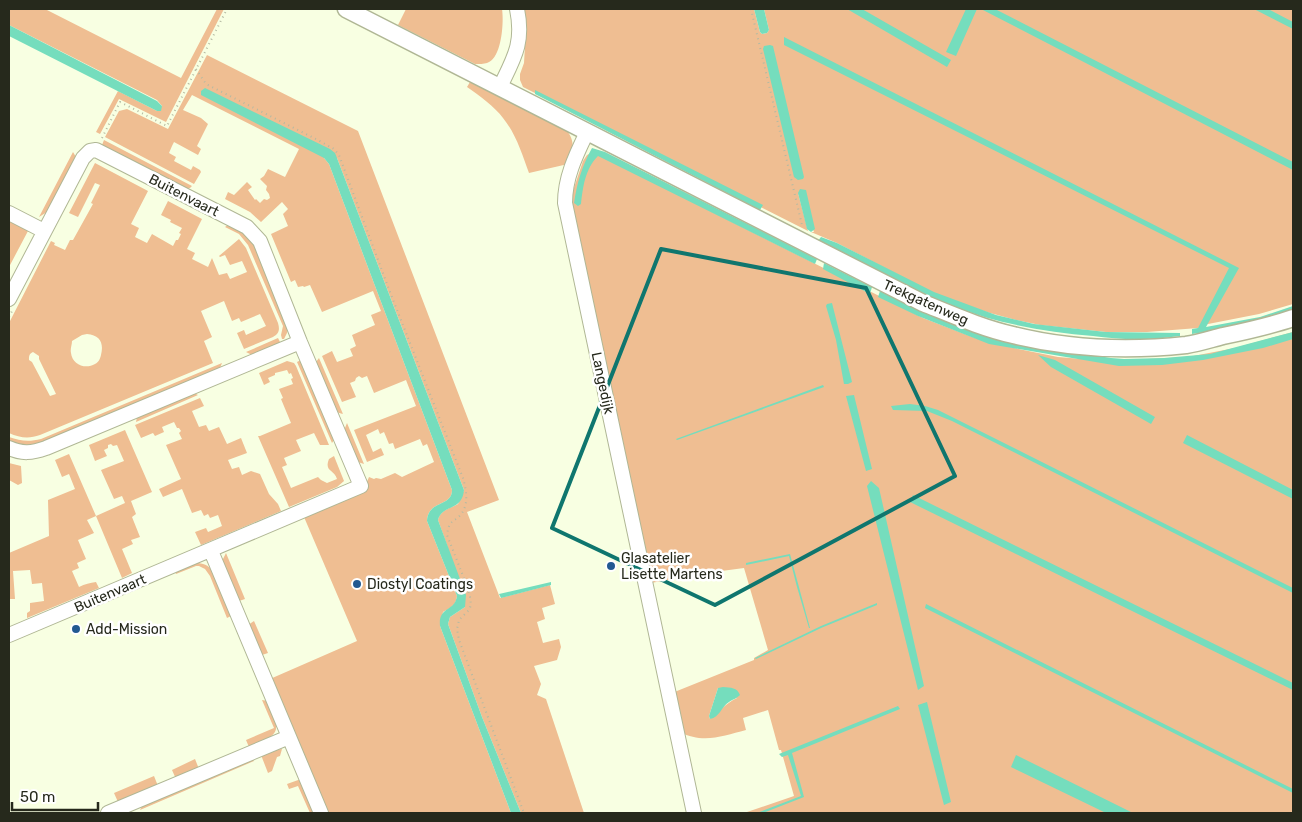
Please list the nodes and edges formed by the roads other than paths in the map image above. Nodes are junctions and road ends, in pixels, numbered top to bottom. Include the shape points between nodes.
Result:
1 (346, 9) edge
2 (516, 9) edge
3 (500, 87) junction
4 (587, 132) junction
5 (9, 213) edge
6 (44, 231) junction
7 (9, 299) edge
8 (1293, 318) edge
9 (300, 342) junction
10 (9, 448) edge
11 (210, 550) junction
12 (9, 636) edge
13 (289, 737) junction
14 (108, 813) edge
15 (321, 813) edge
16 (694, 813) edge

1 - 3 street
2 - 3 street via 519,42
3 - 4 street
4 - 8 street, Trekgatenweg via 923,304 1013,335 1086,347 1138,349 1188,345
4 - 16 street, Langedijk via 568,179 565,194 567,212
5 - 6 street
6 - 7 street, Buitenvaart
6 - 9 street, Buitenvaart via 83,158 96,150 247,227 260,241
9 - 10 street via 39,450 26,453
9 - 11 street, Buitenvaart via 361,486
11 - 12 street, Buitenvaart
11 - 13 street
13 - 14 street
13 - 15 street

